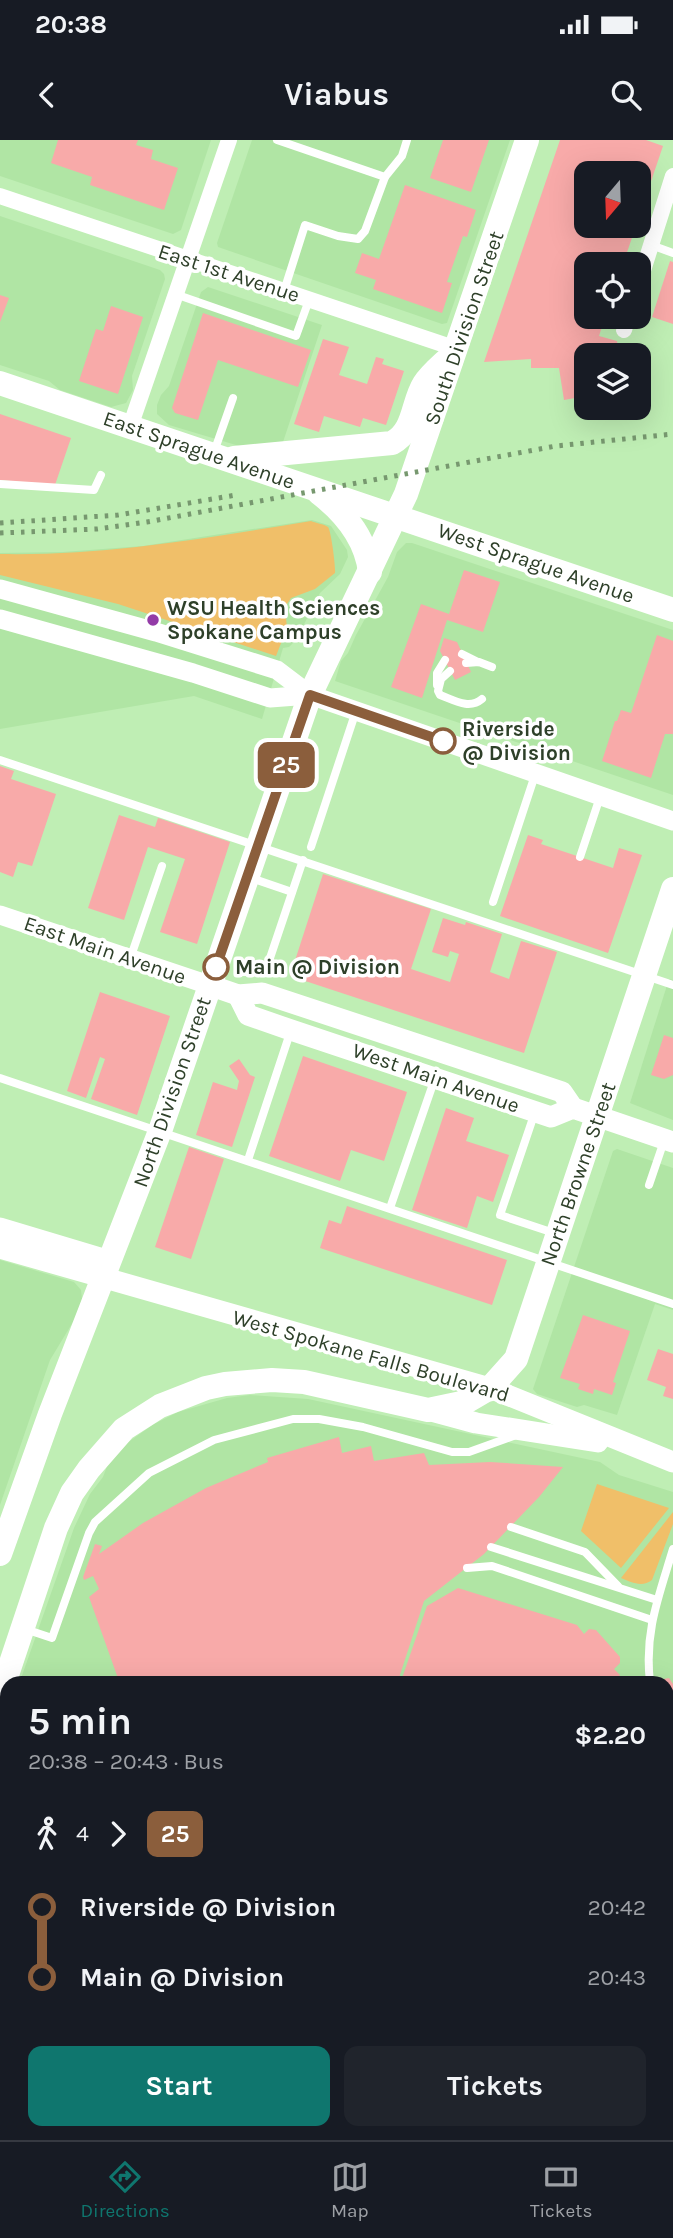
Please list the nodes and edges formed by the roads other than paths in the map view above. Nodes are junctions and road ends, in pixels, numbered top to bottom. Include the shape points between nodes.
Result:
1 (229, 140) edge
2 (277, 140) edge
3 (407, 140) edge
4 (527, 140) edge
5 (299, 144) edge
6 (673, 176) edge
7 (385, 177) junction
8 (0, 196) edge
9 (651, 245) junction
10 (649, 252) edge
11 (673, 253) edge
12 (186, 259) junction
13 (284, 291) junction
14 (174, 294) junction
15 (309, 300) junction
16 (457, 349) junction
17 (0, 383) edge
18 (233, 398) dead end
19 (130, 427) junction
20 (218, 457) junction
21 (101, 475) dead end
22 (0, 484) edge
23 (311, 487) junction
24 (398, 516) junction
25 (370, 572) junction
26 (0, 589) edge
27 (673, 610) edge
28 (0, 619) edge
29 (462, 654) dead end
30 (445, 660) dead end
31 (466, 663) dead end
32 (479, 663) junction
33 (492, 667) dead end
34 (450, 671) dead end
35 (438, 691) junction
36 (310, 695) junction
37 (482, 699) dead end
38 (356, 711) junction
39 (0, 760) edge
40 (536, 774) junction
41 (600, 796) junction
42 (673, 821) edge
43 (259, 845) junction
44 (311, 847) dead end
45 (580, 857) dead end
46 (303, 860) junction
47 (162, 866) dead end
48 (248, 877) junction
49 (673, 889) edge
50 (292, 892) junction
51 (493, 902) dead end
52 (0, 915) edge
53 (130, 959) junction
54 (269, 961) dead end
55 (644, 975) junction
56 (209, 985) junction
57 (673, 985) edge
58 (238, 995) junction
59 (290, 1030) junction
60 (0, 1078) edge
61 (435, 1078) junction
62 (573, 1108) junction
63 (535, 1112) junction
64 (597, 1116) junction
65 (160, 1131) junction
66 (669, 1140) edge
67 (248, 1160) junction
68 (649, 1185) dead end
69 (390, 1208) junction
70 (0, 1228) edge
71 (557, 1234) junction
72 (0, 1248) edge
73 (548, 1262) junction
74 (107, 1270) junction
75 (673, 1304) edge
76 (491, 1388) junction
77 (428, 1410) junction
78 (527, 1431) junction
79 (632, 1447) junction
80 (673, 1462) edge
81 (511, 1527) dead end
82 (491, 1547) dead end
83 (673, 1549) edge
84 (0, 1555) edge
85 (467, 1568) dead end
86 (620, 1588) junction
87 (657, 1600) junction
88 (652, 1620) junction
89 (22, 1629) junction
90 (7, 1676) edge
91 (650, 1676) edge

1 - 12 street
2 - 5 lane
3 - 7 lane via 402,156
4 - 16 main road, South Division Street
5 - 7 lane
6 - 9 street
7 - 13 lane via 365,232 358,239 306,225
8 - 12 street, East 1st Avenue
9 - 10 street
9 - 11 lane
12 - 13 street, East 1st Avenue
12 - 14 street
13 - 15 street, East 1st Avenue
14 - 15 lane via 296,336
14 - 19 street
15 - 16 street, East 1st Avenue
16 - 20 main road via 423,385 407,431 392,443
16 - 24 main road, South Division Street
17 - 19 main road, East Sprague Avenue
18 - 20 lane
19 - 20 main road, East Sprague Avenue
20 - 23 main road, East Sprague Avenue
21 - 22 lane via 94,490
23 - 24 main road, East Sprague Avenue
23 - 25 main road via 353,529
24 - 25 main road, North Division Street
24 - 27 main road, West Sprague Avenue
25 - 36 main road, North Division Street
26 - 36 street via 277,670
28 - 36 street via 270,698
29 - 32 lane
30 - 35 lane via 437,673
31 - 32 lane
32 - 33 lane
34 - 35 lane via 441,679
35 - 37 lane via 468,705
36 - 38 street
36 - 43 main road, North Division Street
38 - 40 street
38 - 44 lane
39 - 43 lane
40 - 41 street
40 - 51 lane
41 - 42 street
41 - 45 lane
43 - 46 lane
43 - 48 main road, North Division Street
46 - 50 lane
46 - 55 lane
47 - 53 lane
48 - 50 lane
48 - 56 main road, North Division Street
49 - 55 main road, North Browne Street
50 - 54 lane
52 - 53 street, East Main Avenue
53 - 56 street, East Main Avenue
55 - 57 lane
55 - 64 main road, North Browne Street
56 - 58 main road, West Main Avenue
56 - 65 main road, North Division Street
58 - 59 main road, West Main Avenue via 248,1015
58 - 62 main road via 262,993 562,1092
59 - 61 main road, West Main Avenue
59 - 67 lane
60 - 65 lane
61 - 63 main road, West Main Avenue
61 - 69 lane
62 - 63 main road, West Main Avenue via 551,1117
62 - 64 main road, West Main Avenue
63 - 71 lane via 500,1215
64 - 66 main road, West Main Avenue
64 - 71 main road, North Browne Street
65 - 67 lane
65 - 74 main road, North Division Street
66 - 68 lane
67 - 69 lane
69 - 73 lane
70 - 74 main road
71 - 73 main road, North Browne Street
72 - 74 main road
73 - 75 lane
73 - 76 main road, North Browne Street via 516,1359
74 - 76 main road, West Spokane Falls Boulevard
74 - 84 main road, North Division Street
76 - 77 main road, North Browne Street via 466,1402
76 - 79 main road, West Spokane Falls Boulevard
77 - 78 main road
77 - 89 main road via 304,1382 272,1380 225,1384 159,1406 124,1429 72,1493
78 - 79 main road
78 - 89 lane via 469,1452 452,1452 318,1419 293,1419 214,1440 149,1473 95,1522 52,1638
79 - 80 main road, West Spokane Falls Boulevard
81 - 86 lane via 585,1552
82 - 86 lane
83 - 87 lane
85 - 88 lane via 492,1566
86 - 87 lane
87 - 88 lane
88 - 91 lane
89 - 90 main road

